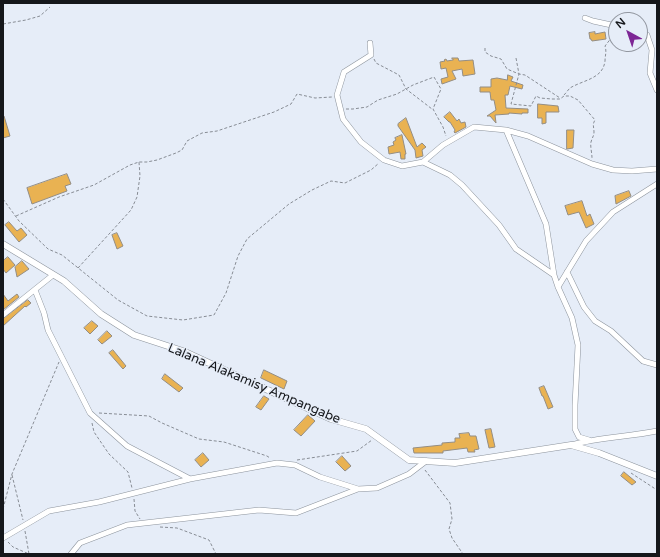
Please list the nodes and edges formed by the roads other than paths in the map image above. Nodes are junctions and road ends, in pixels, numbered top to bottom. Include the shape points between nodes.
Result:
1 (585, 18) dead end
2 (608, 26) edge
3 (648, 40) edge
4 (370, 43) dead end
5 (657, 90) edge
6 (506, 130) junction
7 (423, 162) junction
8 (657, 169) edge
9 (657, 184) edge
10 (3, 244) edge
11 (567, 272) junction
12 (53, 275) junction
13 (554, 275) junction
14 (558, 287) junction
15 (35, 290) junction
16 (3, 315) edge
17 (657, 365) edge
18 (657, 431) edge
19 (589, 440) junction
20 (571, 445) junction
21 (424, 463) junction
22 (657, 476) edge
23 (190, 480) junction
24 (358, 489) junction
25 (3, 538) edge
26 (71, 554) edge

1 - 2 street
3 - 5 street via 652,50 650,73
4 - 7 street via 371,55 344,72 337,95 343,119 361,142 384,160 402,166
6 - 7 street via 474,127 443,145
6 - 8 street via 528,136 612,170
6 - 13 street via 546,224
7 - 13 street via 450,175 462,185 499,225 516,249
9 - 11 street via 613,212 586,241
10 - 12 street, Lalana Alakamisy Ampangabe
11 - 14 street
11 - 17 street via 584,306 595,321 611,331 643,360
12 - 15 street
12 - 21 street, Lalana Alakamisy Ampangabe via 64,281 101,314 134,335 183,351 331,419 366,429 409,460
13 - 14 street
14 - 19 street via 572,318 578,345 575,429 579,437
15 - 16 street
15 - 23 street via 48,330 90,413 127,446
18 - 19 street
19 - 20 street
20 - 21 street, Lalana Alakamisy Ampangabe via 455,463
20 - 22 street
21 - 24 street via 409,474 377,488
23 - 24 street via 277,463 295,465 320,477
23 - 25 street via 49,511
24 - 26 street via 296,513 259,510 127,525 80,544

